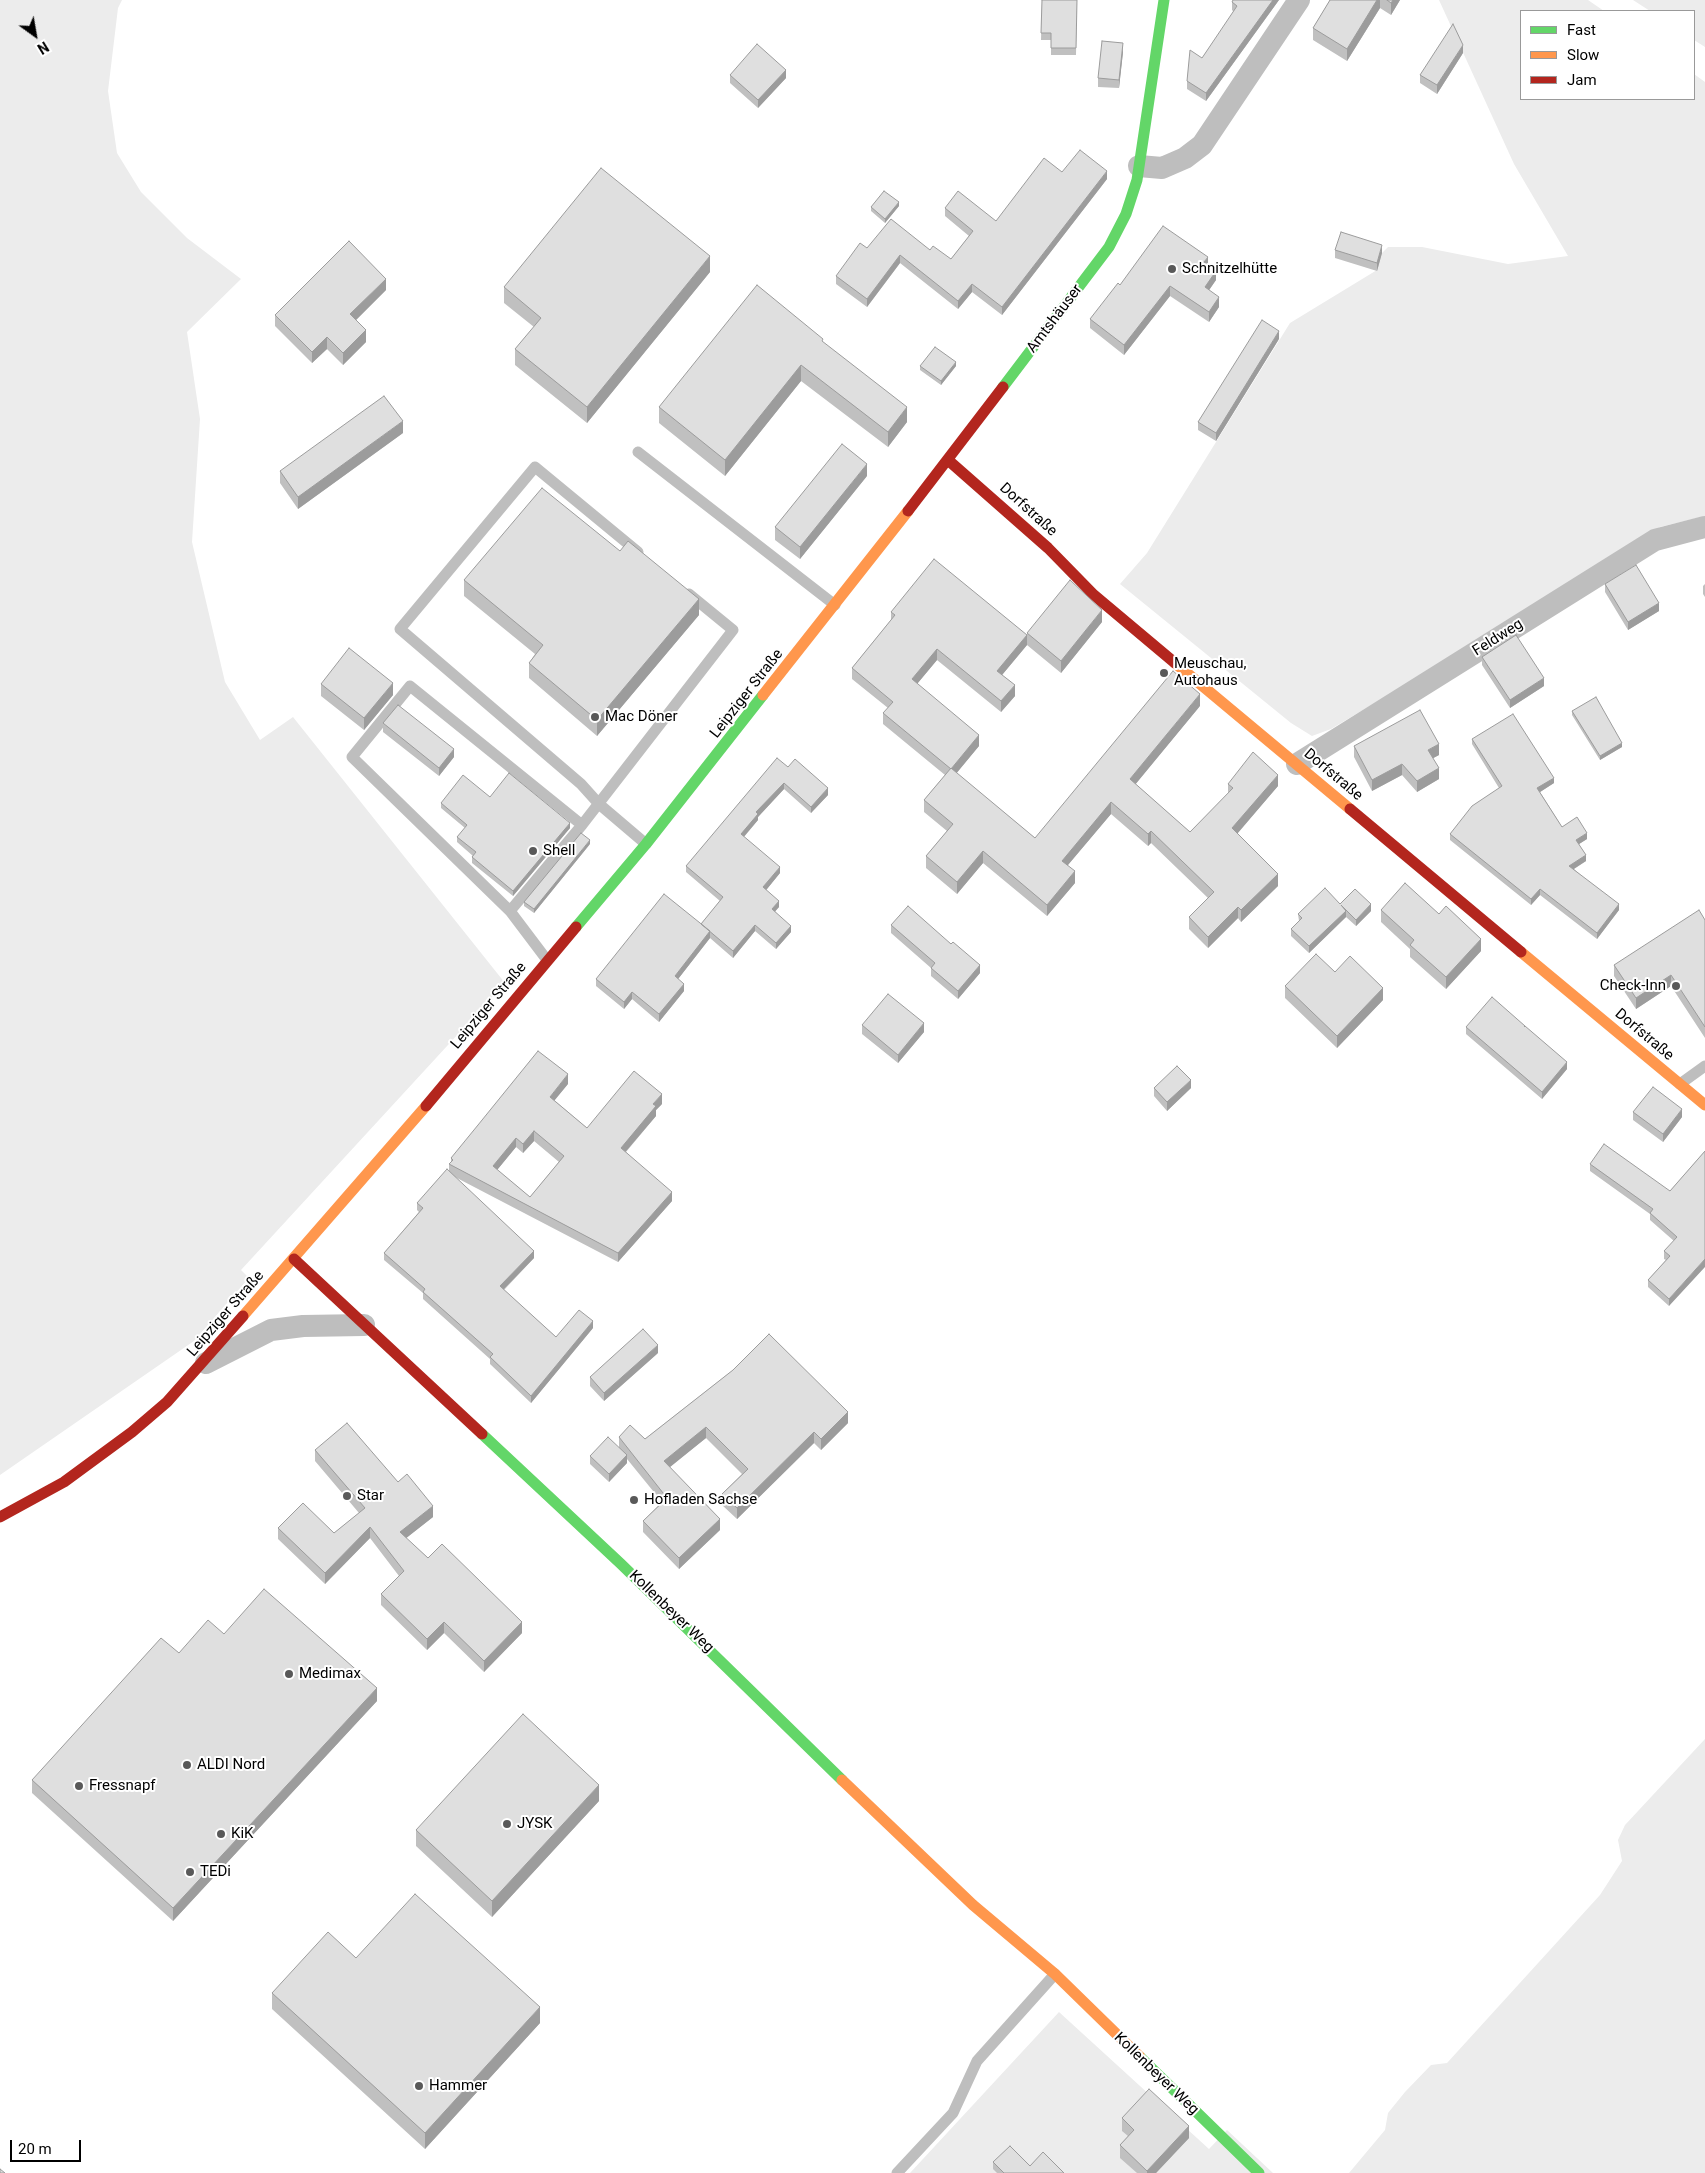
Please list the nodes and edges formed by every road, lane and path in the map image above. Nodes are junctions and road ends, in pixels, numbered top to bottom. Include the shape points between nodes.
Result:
1 (1164, 0) edge
2 (1299, 0) edge
3 (1139, 166) junction
4 (638, 452) dead end
5 (948, 460) junction
6 (1705, 527) edge
7 (649, 561) edge
8 (680, 586) edge
9 (835, 605) junction
10 (1297, 764) junction
11 (599, 804) junction
12 (582, 825) junction
13 (646, 844) junction
14 (510, 911) junction
15 (547, 960) junction
16 (1705, 1066) edge
17 (1680, 1084) junction
18 (1705, 1105) edge
19 (294, 1259) junction
20 (364, 1325) junction
21 (200, 1366) junction
22 (0, 1517) edge
23 (1055, 1974) junction
24 (897, 2173) edge
25 (1259, 2173) edge

1 - 3 street, Amtshäuser
2 - 3 street via 1202,144 1185,158 1162,168
3 - 5 street, Amtshäuser via 1126,214 1109,248
4 - 9 lane
5 - 9 street, Leipziger Straße
5 - 10 street, Dorfstraße via 1048,548 1094,595
6 - 10 street, Feldweg via 1655,540
7 - 11 lane via 535,467 400,629
8 - 11 lane via 733,630
9 - 13 street, Leipziger Straße
10 - 17 street, Dorfstraße
11 - 12 lane
11 - 13 lane
12 - 14 lane
12 - 14 lane via 410,686 352,757
13 - 15 street, Leipziger Straße
14 - 15 lane
15 - 19 street, Leipziger Straße
16 - 17 lane
17 - 18 street, Dorfstraße
19 - 20 street, Kollenbeyer Weg
19 - 21 street, Leipziger Straße
20 - 21 street via 271,1330
20 - 23 street, Kollenbeyer Weg via 621,1564 973,1905
21 - 22 street, Leipziger Straße via 167,1402 132,1432 64,1482
23 - 24 lane via 977,2061 953,2113
23 - 25 street, Kollenbeyer Weg

